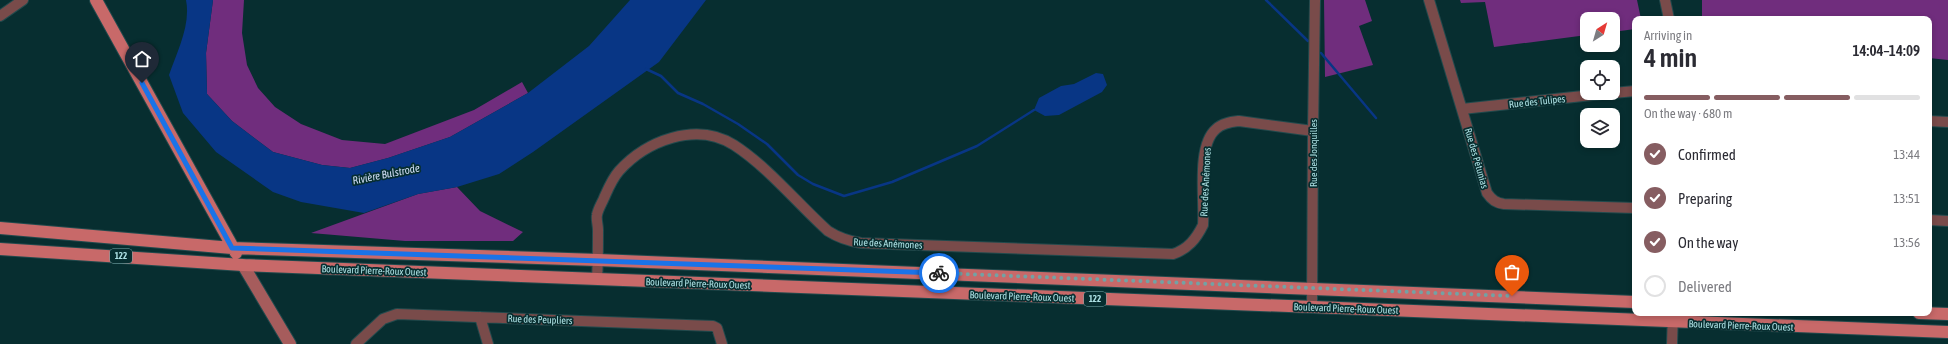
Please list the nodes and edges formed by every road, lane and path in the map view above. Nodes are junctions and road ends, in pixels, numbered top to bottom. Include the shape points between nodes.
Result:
1 (23, 0) edge
2 (96, 0) edge
3 (1315, 0) edge
4 (1429, 0) edge
5 (1665, 0) edge
6 (0, 16) edge
7 (1668, 16) edge
8 (1632, 90) edge
9 (1620, 92) edge
10 (1580, 96) edge
11 (1462, 109) junction
12 (1932, 121) edge
13 (1948, 122) edge
14 (1313, 131) junction
15 (1632, 208) edge
16 (1932, 220) edge
17 (1948, 221) edge
18 (0, 228) edge
19 (0, 248) edge
20 (232, 248) junction
21 (598, 260) junction
22 (243, 265) junction
23 (597, 279) junction
24 (1312, 288) junction
25 (1632, 302) edge
26 (1312, 306) junction
27 (1932, 313) edge
28 (1948, 314) edge
29 (480, 317) junction
30 (1673, 318) edge
31 (1948, 332) edge
32 (290, 344) edge
33 (356, 344) edge
34 (488, 344) edge
35 (722, 344) edge
36 (1672, 344) edge

1 - 6 street
2 - 20 main road
3 - 14 street, Rue des Jonquilles
4 - 11 street, Rue des Pétunias
5 - 7 street
8 - 9 street, Rue des Tulipes
10 - 11 street, Rue des Tulipes
11 - 15 street, Rue des Pétunias via 1487,193 1496,203
12 - 13 street
14 - 21 street, Rue des Anémones via 1239,121 1215,130 1205,146 1203,225 1189,245 1173,254 848,241 828,231 733,144 713,137 681,135 649,147 614,178 597,215
14 - 24 street, Rue des Jonquilles
16 - 17 street
18 - 20 main road, Boulevard Pierre-Roux Ouest / 122
19 - 22 main road, Boulevard Pierre-Roux Ouest / 122
20 - 21 main road, Boulevard Pierre-Roux Ouest / 122
20 - 22 main road
21 - 23 street, Rue des Anémones
21 - 24 main road, Boulevard Pierre-Roux Ouest / 122
22 - 23 main road, Boulevard Pierre-Roux Ouest / 122
22 - 32 main road
23 - 26 main road, Boulevard Pierre-Roux Ouest / 122
24 - 25 main road, Boulevard Pierre-Roux Ouest / 122
24 - 26 street, Rue des Jonquilles
26 - 30 main road, Boulevard Pierre-Roux Ouest / 122
27 - 28 main road
29 - 33 street, Rue des Peupliers via 397,314 383,319
29 - 34 street
29 - 35 street, Rue des Peupliers via 713,326 717,328
30 - 31 main road, Boulevard Pierre-Roux Ouest / 122
30 - 36 street

